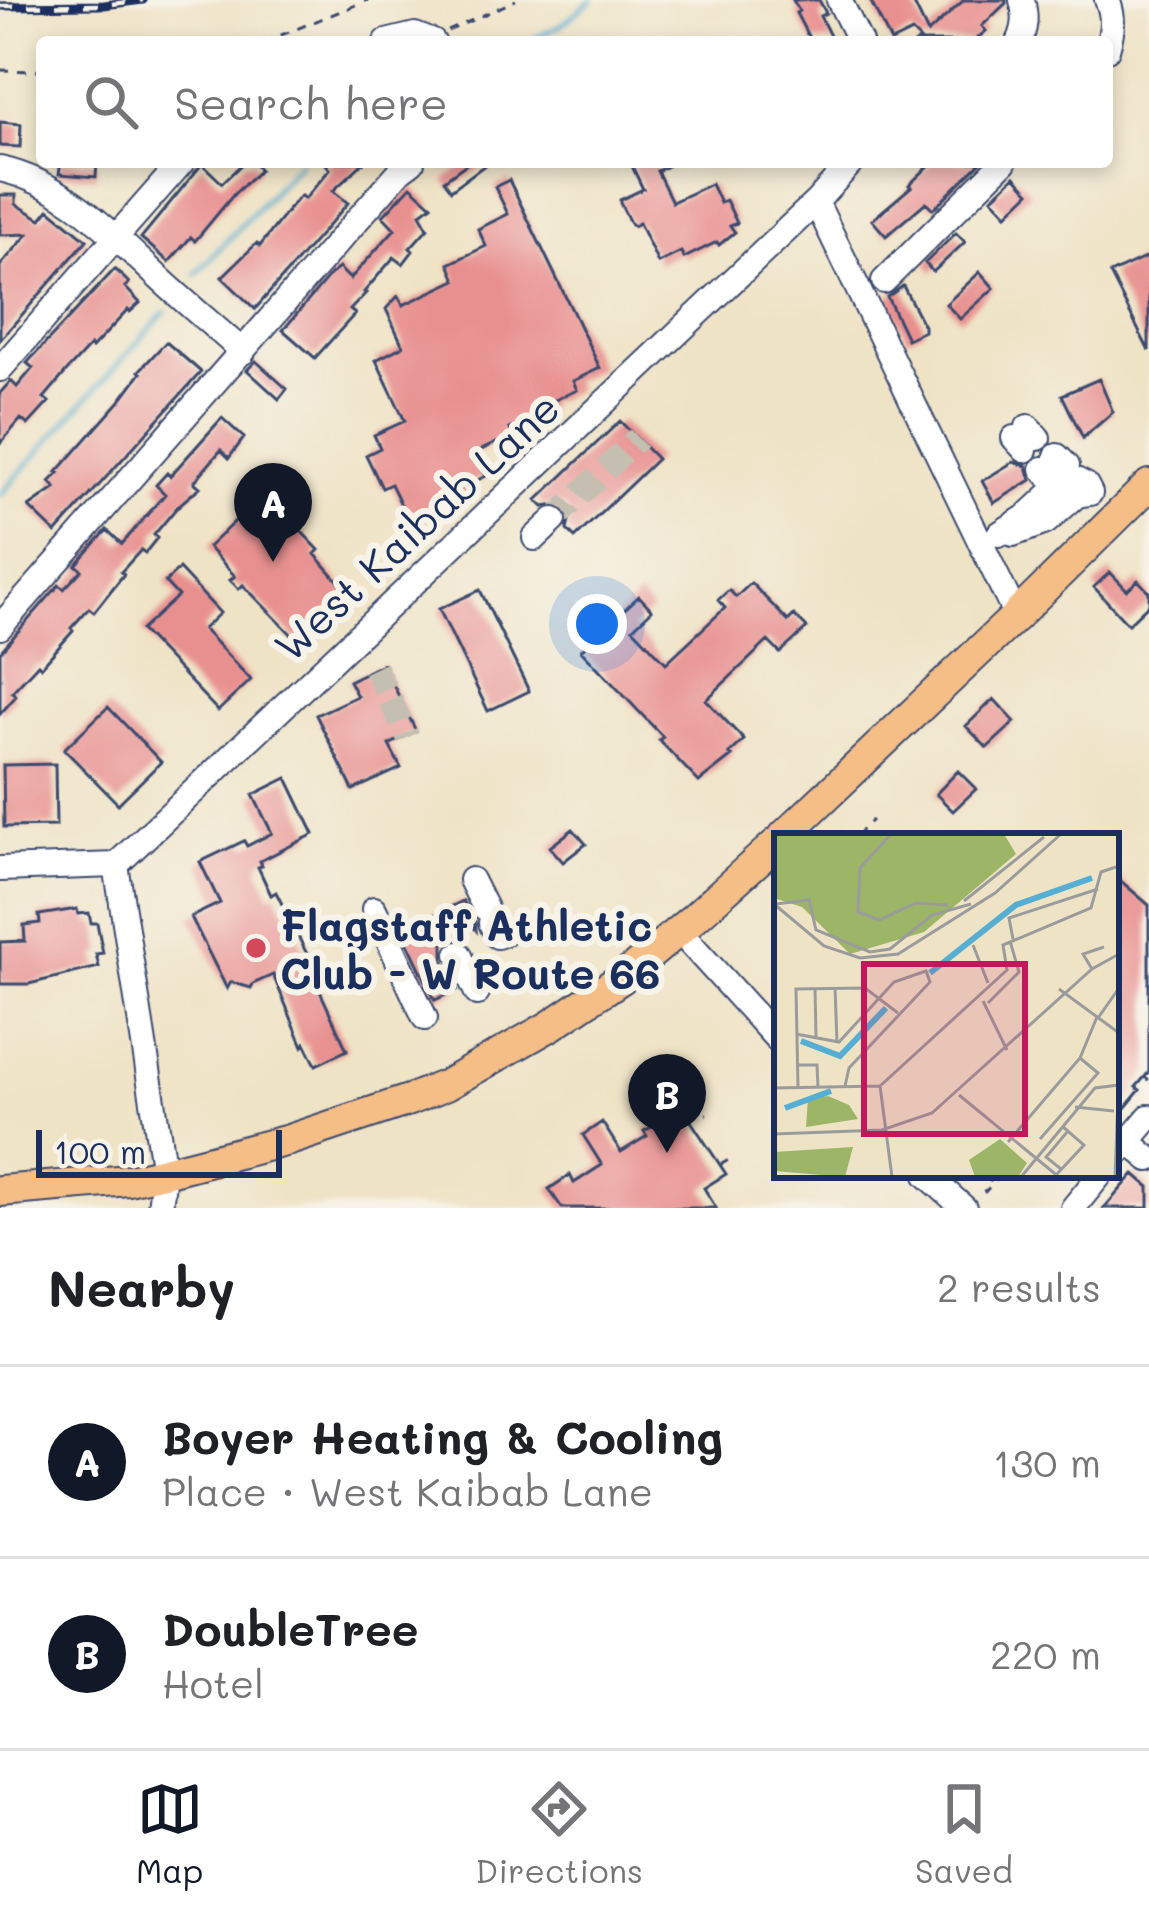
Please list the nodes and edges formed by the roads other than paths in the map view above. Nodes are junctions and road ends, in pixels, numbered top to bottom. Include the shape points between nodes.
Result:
1 (839, 0) edge
2 (1022, 0) edge
3 (1107, 0) edge
4 (857, 36) edge
5 (1022, 36) edge
6 (1111, 36) edge
7 (177, 168) edge
8 (404, 168) edge
9 (847, 168) edge
10 (998, 168) edge
11 (0, 169) edge
12 (816, 202) junction
13 (115, 236) junction
14 (884, 281) dead end
15 (243, 352) junction
16 (0, 369) edge
17 (1149, 484) edge
18 (1016, 616) junction
19 (0, 627) edge
20 (787, 833) edge
21 (774, 846) edge
22 (116, 865) junction
23 (0, 869) edge
24 (471, 880) dead end
25 (374, 909) dead end
26 (493, 922) dead end
27 (679, 931) junction
28 (459, 954) dead end
29 (477, 993) dead end
30 (425, 1018) dead end
31 (774, 1036) edge
32 (1149, 1118) edge
33 (1122, 1149) edge
34 (1149, 1159) edge
35 (164, 1172) junction
36 (930, 1178) edge
37 (1098, 1178) edge
38 (0, 1191) edge
39 (160, 1208) edge
40 (182, 1208) edge
41 (964, 1208) edge
42 (1073, 1208) edge

1 - 4 street
2 - 5 street
3 - 6 street
7 - 13 street
8 - 15 street
9 - 12 street, West Kaibab Lane
10 - 14 street
11 - 13 street via 62,194
12 - 18 street
12 - 22 street, West Kaibab Lane
13 - 15 street
13 - 16 street
15 - 19 street
17 - 18 main road
18 - 20 main road
21 - 27 main road
22 - 23 street
22 - 35 street
24 - 26 street
25 - 30 street
27 - 31 street
27 - 35 main road via 581,1006 446,1085 289,1140
28 - 29 street
32 - 33 street
33 - 34 street
35 - 38 main road
35 - 39 street
35 - 40 street
36 - 41 street
37 - 42 street

